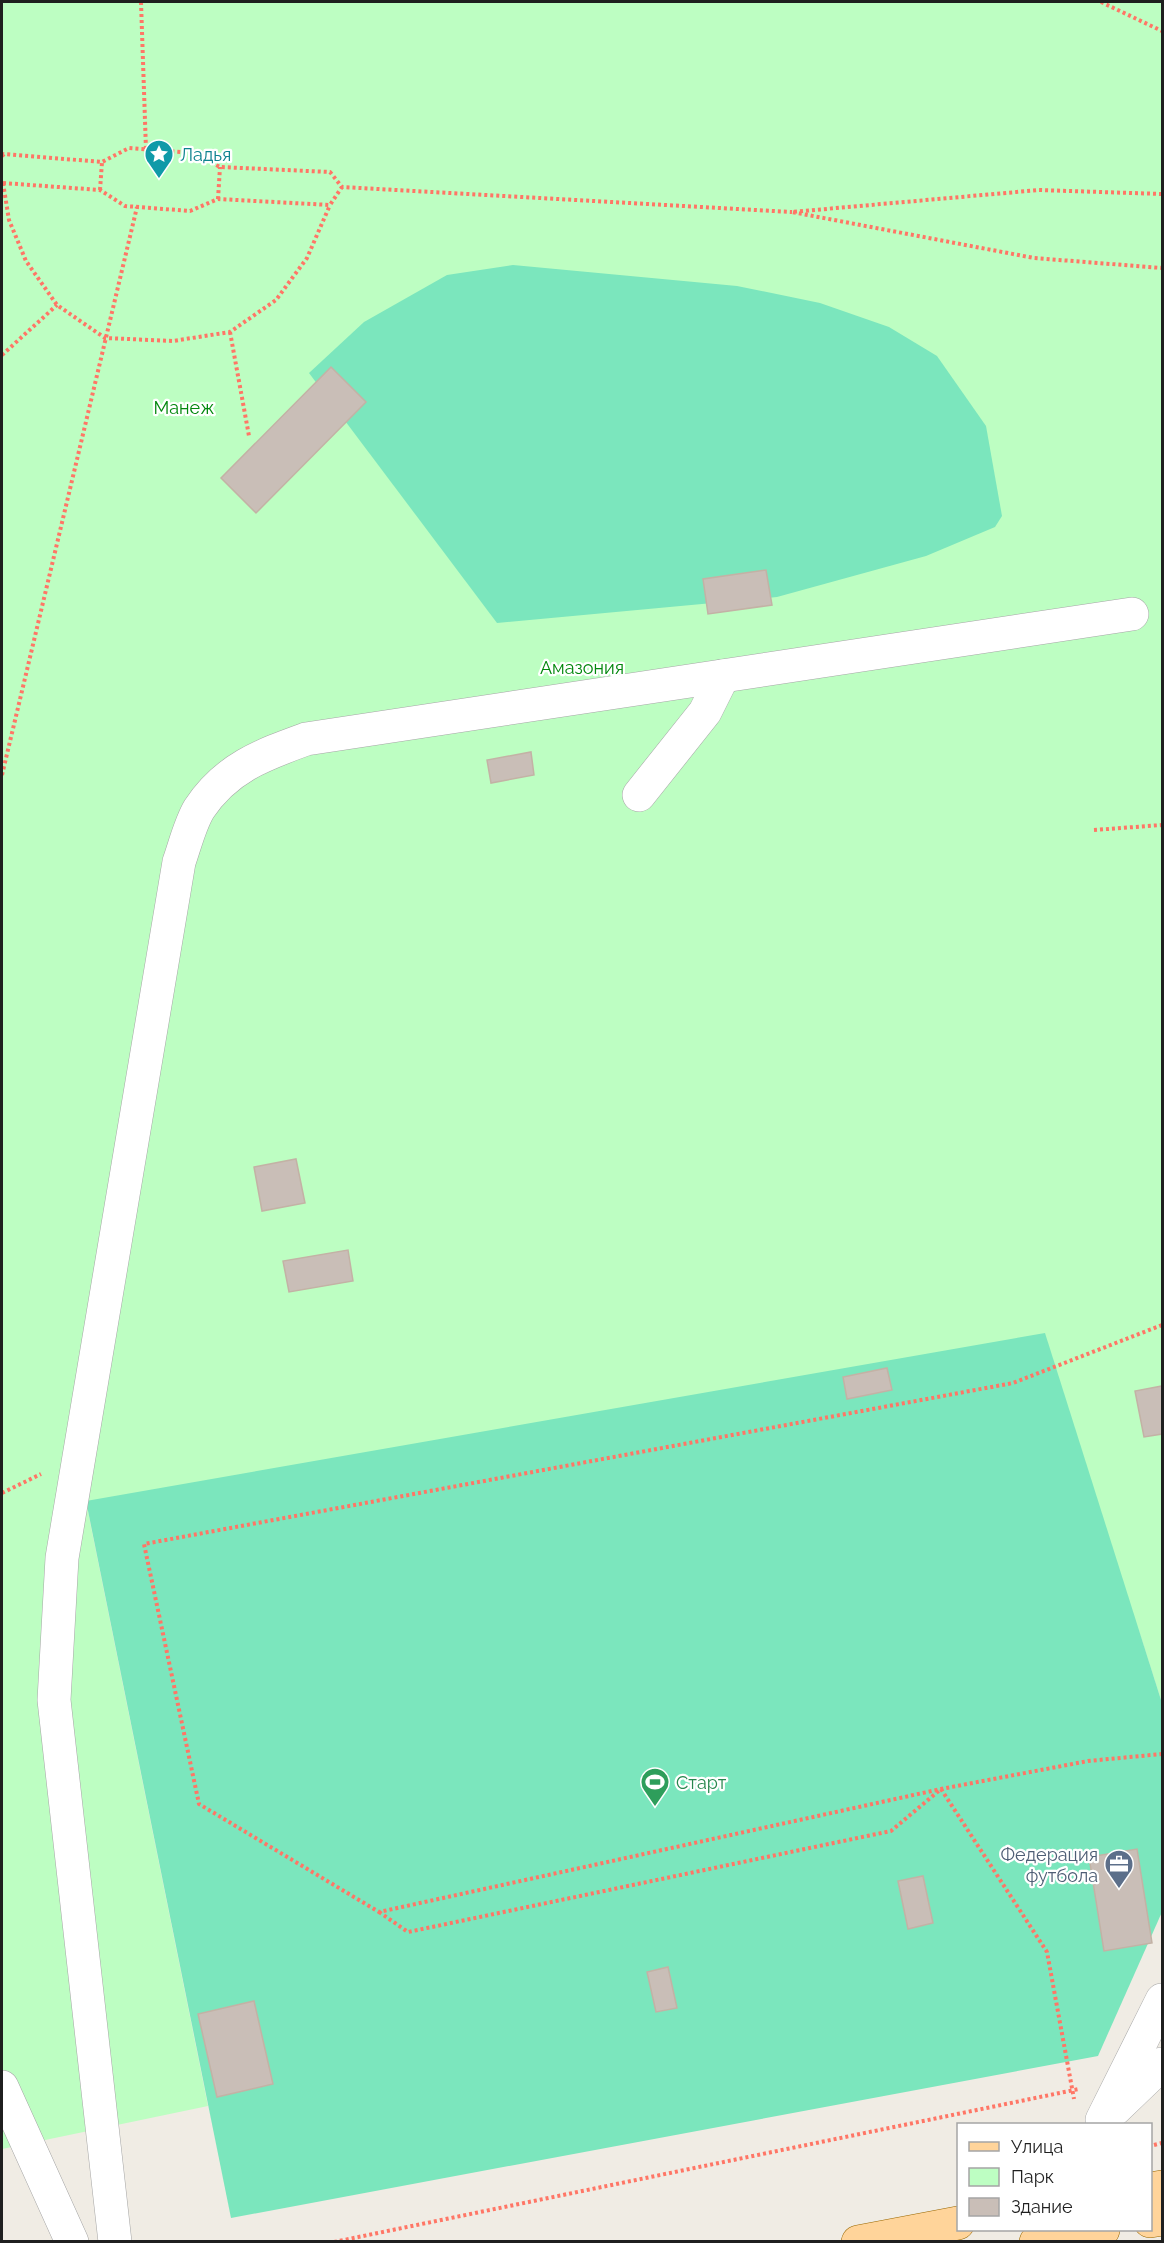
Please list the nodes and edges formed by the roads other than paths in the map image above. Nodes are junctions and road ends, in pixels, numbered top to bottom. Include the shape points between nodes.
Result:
1 (1131, 614) dead end
2 (723, 676) junction
3 (639, 795) dead end
4 (1162, 2000) edge
5 (1162, 2064) edge
6 (2, 2086) edge
7 (1100, 2122) edge
8 (957, 2223) edge
9 (1092, 2231) edge
10 (72, 2241) edge
11 (115, 2241) edge
12 (858, 2241) edge
13 (1036, 2241) edge

1 - 2 street
2 - 3 street via 705,712
2 - 11 street via 306,739 252,759 218,786 198,811 179,862 62,1558 54,1700
4 - 7 street
5 - 7 street
6 - 10 street
8 - 12 main road
9 - 13 main road

